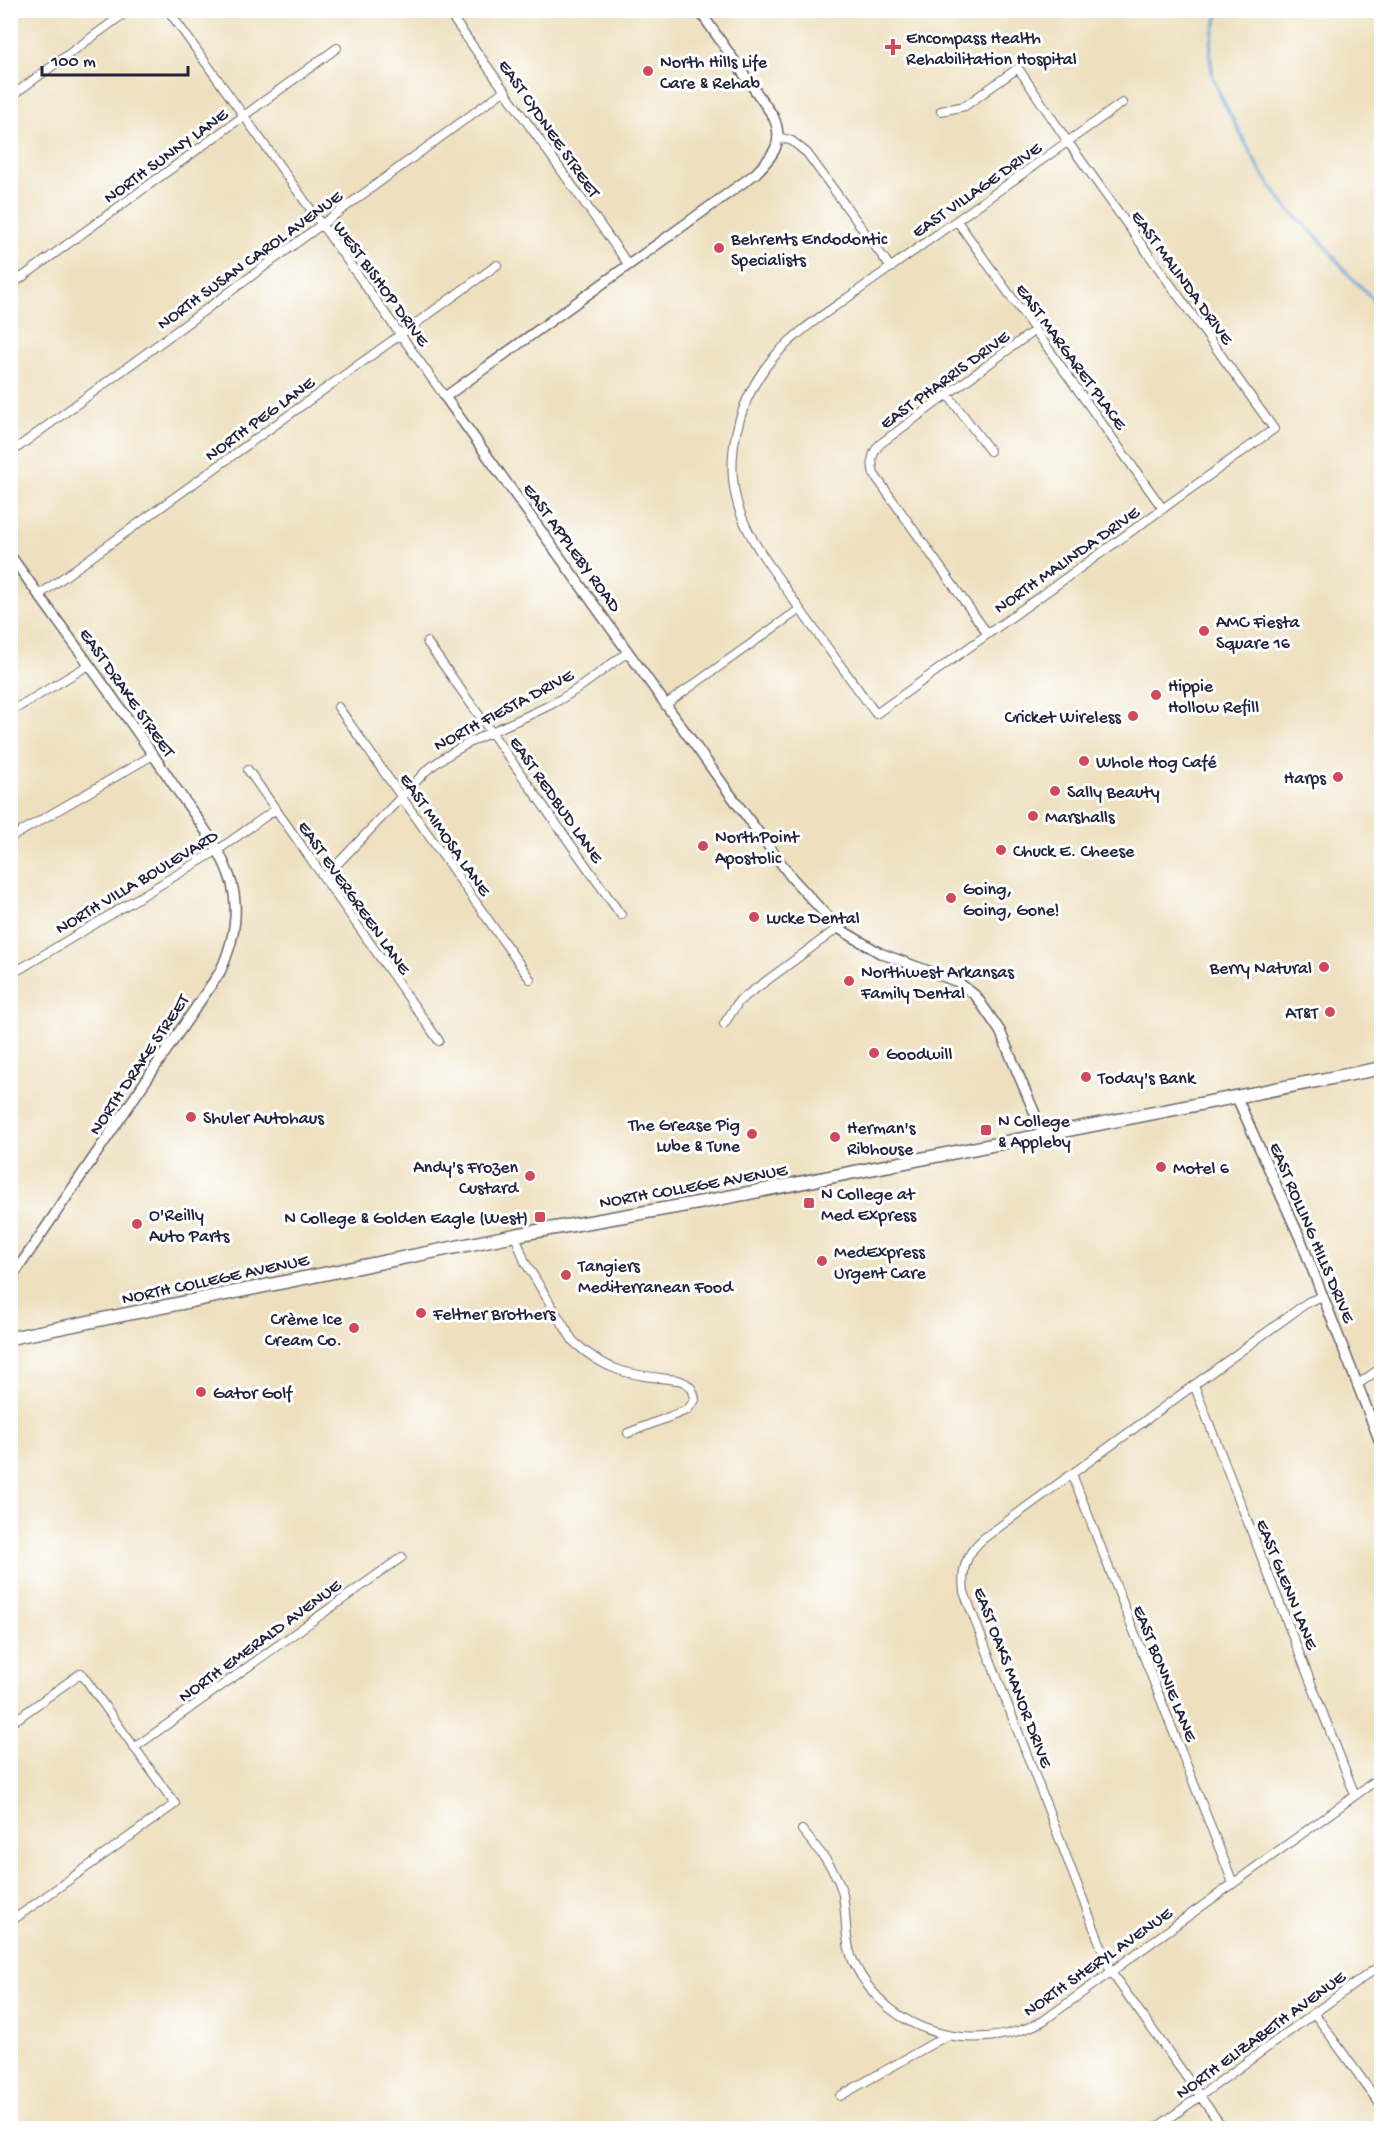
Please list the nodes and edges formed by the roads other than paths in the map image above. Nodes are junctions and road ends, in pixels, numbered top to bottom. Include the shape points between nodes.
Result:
1 (129, 10) edge
2 (168, 10) edge
3 (447, 10) edge
4 (699, 10) edge
5 (337, 48) dead end
6 (505, 90) junction
7 (10, 97) edge
8 (1122, 103) dead end
9 (941, 111) dead end
10 (243, 116) junction
11 (779, 137) junction
12 (1068, 142) junction
13 (957, 221) junction
14 (321, 225) junction
15 (628, 264) junction
16 (497, 265) dead end
17 (891, 268) junction
18 (10, 286) edge
19 (1035, 330) junction
20 (400, 334) junction
21 (948, 395) junction
22 (445, 397) junction
23 (1274, 429) joint
24 (990, 451) dead end
25 (10, 453) edge
26 (1163, 509) junction
27 (10, 555) edge
28 (14, 568) edge
29 (39, 595) junction
30 (800, 609) junction
31 (987, 633) junction
32 (427, 642) dead end
33 (628, 652) junction
34 (89, 665) junction
35 (665, 705) junction
36 (338, 706) dead end
37 (10, 712) edge
38 (876, 714) joint
39 (491, 732) junction
40 (153, 755) junction
41 (248, 770) dead end
42 (402, 797) junction
43 (276, 810) junction
44 (10, 838) edge
45 (218, 850) junction
46 (324, 878) junction
47 (621, 915) dead end
48 (838, 928) junction
49 (12, 972) edge
50 (530, 979) dead end
51 (724, 1024) dead end
52 (439, 1041) dead end
53 (1382, 1068) edge
54 (1237, 1098) junction
55 (1044, 1135) junction
56 (515, 1235) junction
57 (10, 1280) edge
58 (1323, 1296) junction
59 (10, 1338) edge
60 (1382, 1367) edge
61 (1194, 1385) junction
62 (1357, 1385) junction
63 (628, 1433) dead end
64 (1382, 1447) edge
65 (1072, 1474) junction
66 (402, 1557) dead end
67 (10, 1724) edge
68 (135, 1748) junction
69 (1382, 1776) edge
70 (1355, 1795) junction
71 (802, 1830) dead end
72 (1233, 1883) junction
73 (10, 1922) edge
74 (1382, 1964) edge
75 (1112, 1972) junction
76 (1314, 2013) junction
77 (946, 2036) junction
78 (840, 2096) dead end
79 (1200, 2097) junction
80 (1382, 2107) edge
81 (1156, 2128) edge
82 (1223, 2128) edge

1 - 7 street
2 - 10 street, WEST BISHOP DRIVE
3 - 6 street, EAST CYDNEE STREET
4 - 11 street via 766,103
5 - 10 street, NORTH SUNNY LANE
6 - 14 street, NORTH SUSAN CAROL AVENUE
6 - 15 street, EAST CYDNEE STREET
8 - 12 street, EAST VILLAGE DRIVE
9 - 12 street, EAST MALINDA DRIVE via 965,106 1018,68
10 - 14 street, WEST BISHOP DRIVE
10 - 18 street, NORTH SUNNY LANE
11 - 15 street via 772,154 755,174
11 - 17 street via 807,153
12 - 13 street, EAST VILLAGE DRIVE
12 - 23 street, EAST MALINDA DRIVE
13 - 17 street, EAST VILLAGE DRIVE
13 - 19 street, EAST MARGARET PLACE
14 - 20 street, WEST BISHOP DRIVE
14 - 25 street, NORTH SUSAN CAROL AVENUE
15 - 22 street
16 - 20 street, NORTH PEG LANE
17 - 30 street, EAST VILLAGE DRIVE via 775,355 753,386 738,425 732,467 742,516 758,549
19 - 21 street, EAST PHARRIS DRIVE
19 - 26 street, EAST MARGARET PLACE
20 - 22 street, WEST BISHOP DRIVE
20 - 29 street, NORTH PEG LANE
21 - 24 street
21 - 31 street, EAST PHARRIS DRIVE via 880,444 871,461 874,474
22 - 33 street, EAST APPLEBY ROAD
23 - 26 street, NORTH MALINDA DRIVE
26 - 31 street, NORTH MALINDA DRIVE
27 - 28 street, EAST DRAKE STREET
28 - 29 street, EAST DRAKE STREET
29 - 34 street, EAST DRAKE STREET
30 - 35 street
30 - 38 street, EAST VILLAGE DRIVE
31 - 38 street, NORTH MALINDA DRIVE
32 - 39 street, EAST REDBUD LANE
33 - 35 street, EAST APPLEBY ROAD
33 - 39 street, NORTH FIESTA DRIVE via 559,700
34 - 37 street
34 - 40 street, EAST DRAKE STREET
35 - 48 street, EAST APPLEBY ROAD via 785,868
36 - 42 street, EAST MIMOSA LANE
39 - 42 street, NORTH FIESTA DRIVE via 450,752
39 - 47 street, EAST REDBUD LANE
40 - 44 street
40 - 45 street, EAST DRAKE STREET
41 - 43 street, EAST EVERGREEN LANE
42 - 46 street, NORTH FIESTA DRIVE
42 - 50 street, EAST MIMOSA LANE
43 - 45 street, NORTH VILLA BOULEVARD
43 - 46 street, EAST EVERGREEN LANE
45 - 49 street, NORTH VILLA BOULEVARD
45 - 57 street, NORTH DRAKE STREET via 232,884 236,910 226,960
46 - 52 street, EAST EVERGREEN LANE
48 - 51 street via 739,1001
48 - 55 street, EAST APPLEBY ROAD via 880,953 958,982 976,996 1000,1030
53 - 54 main road, NORTH COLLEGE AVENUE
54 - 55 main road, NORTH COLLEGE AVENUE
54 - 58 street, EAST ROLLING HILLS DRIVE
55 - 56 main road, NORTH COLLEGE AVENUE
56 - 59 main road, NORTH COLLEGE AVENUE
56 - 63 street via 525,1262 573,1341 584,1351 629,1374 686,1382 695,1394 687,1410
58 - 61 street, EAST OAKS MANOR DRIVE via 1308,1302
58 - 62 street, EAST ROLLING HILLS DRIVE
60 - 62 street
61 - 65 street, EAST OAKS MANOR DRIVE
61 - 70 street, EAST GLENN LANE
62 - 64 street, EAST ROLLING HILLS DRIVE
65 - 72 street, EAST BONNIE LANE
65 - 75 street, EAST OAKS MANOR DRIVE via 977,1543 966,1560 962,1581
66 - 68 street, NORTH EMERALD AVENUE
67 - 68 street via 81,1673
68 - 73 street via 175,1804
69 - 70 street, NORTH SHERYL AVENUE
70 - 72 street, NORTH SHERYL AVENUE
71 - 77 street, NORTH SHERYL AVENUE via 836,1877 843,1895 853,1962 865,1981 908,2021
72 - 75 street, NORTH SHERYL AVENUE
74 - 76 street, NORTH ELIZABETH AVENUE
75 - 77 street, NORTH SHERYL AVENUE via 1028,2029 997,2037
75 - 79 street, EAST OAKS MANOR DRIVE
76 - 79 street, NORTH ELIZABETH AVENUE
76 - 80 street
77 - 78 street
79 - 81 street, NORTH ELIZABETH AVENUE
79 - 82 street, EAST OAKS MANOR DRIVE

